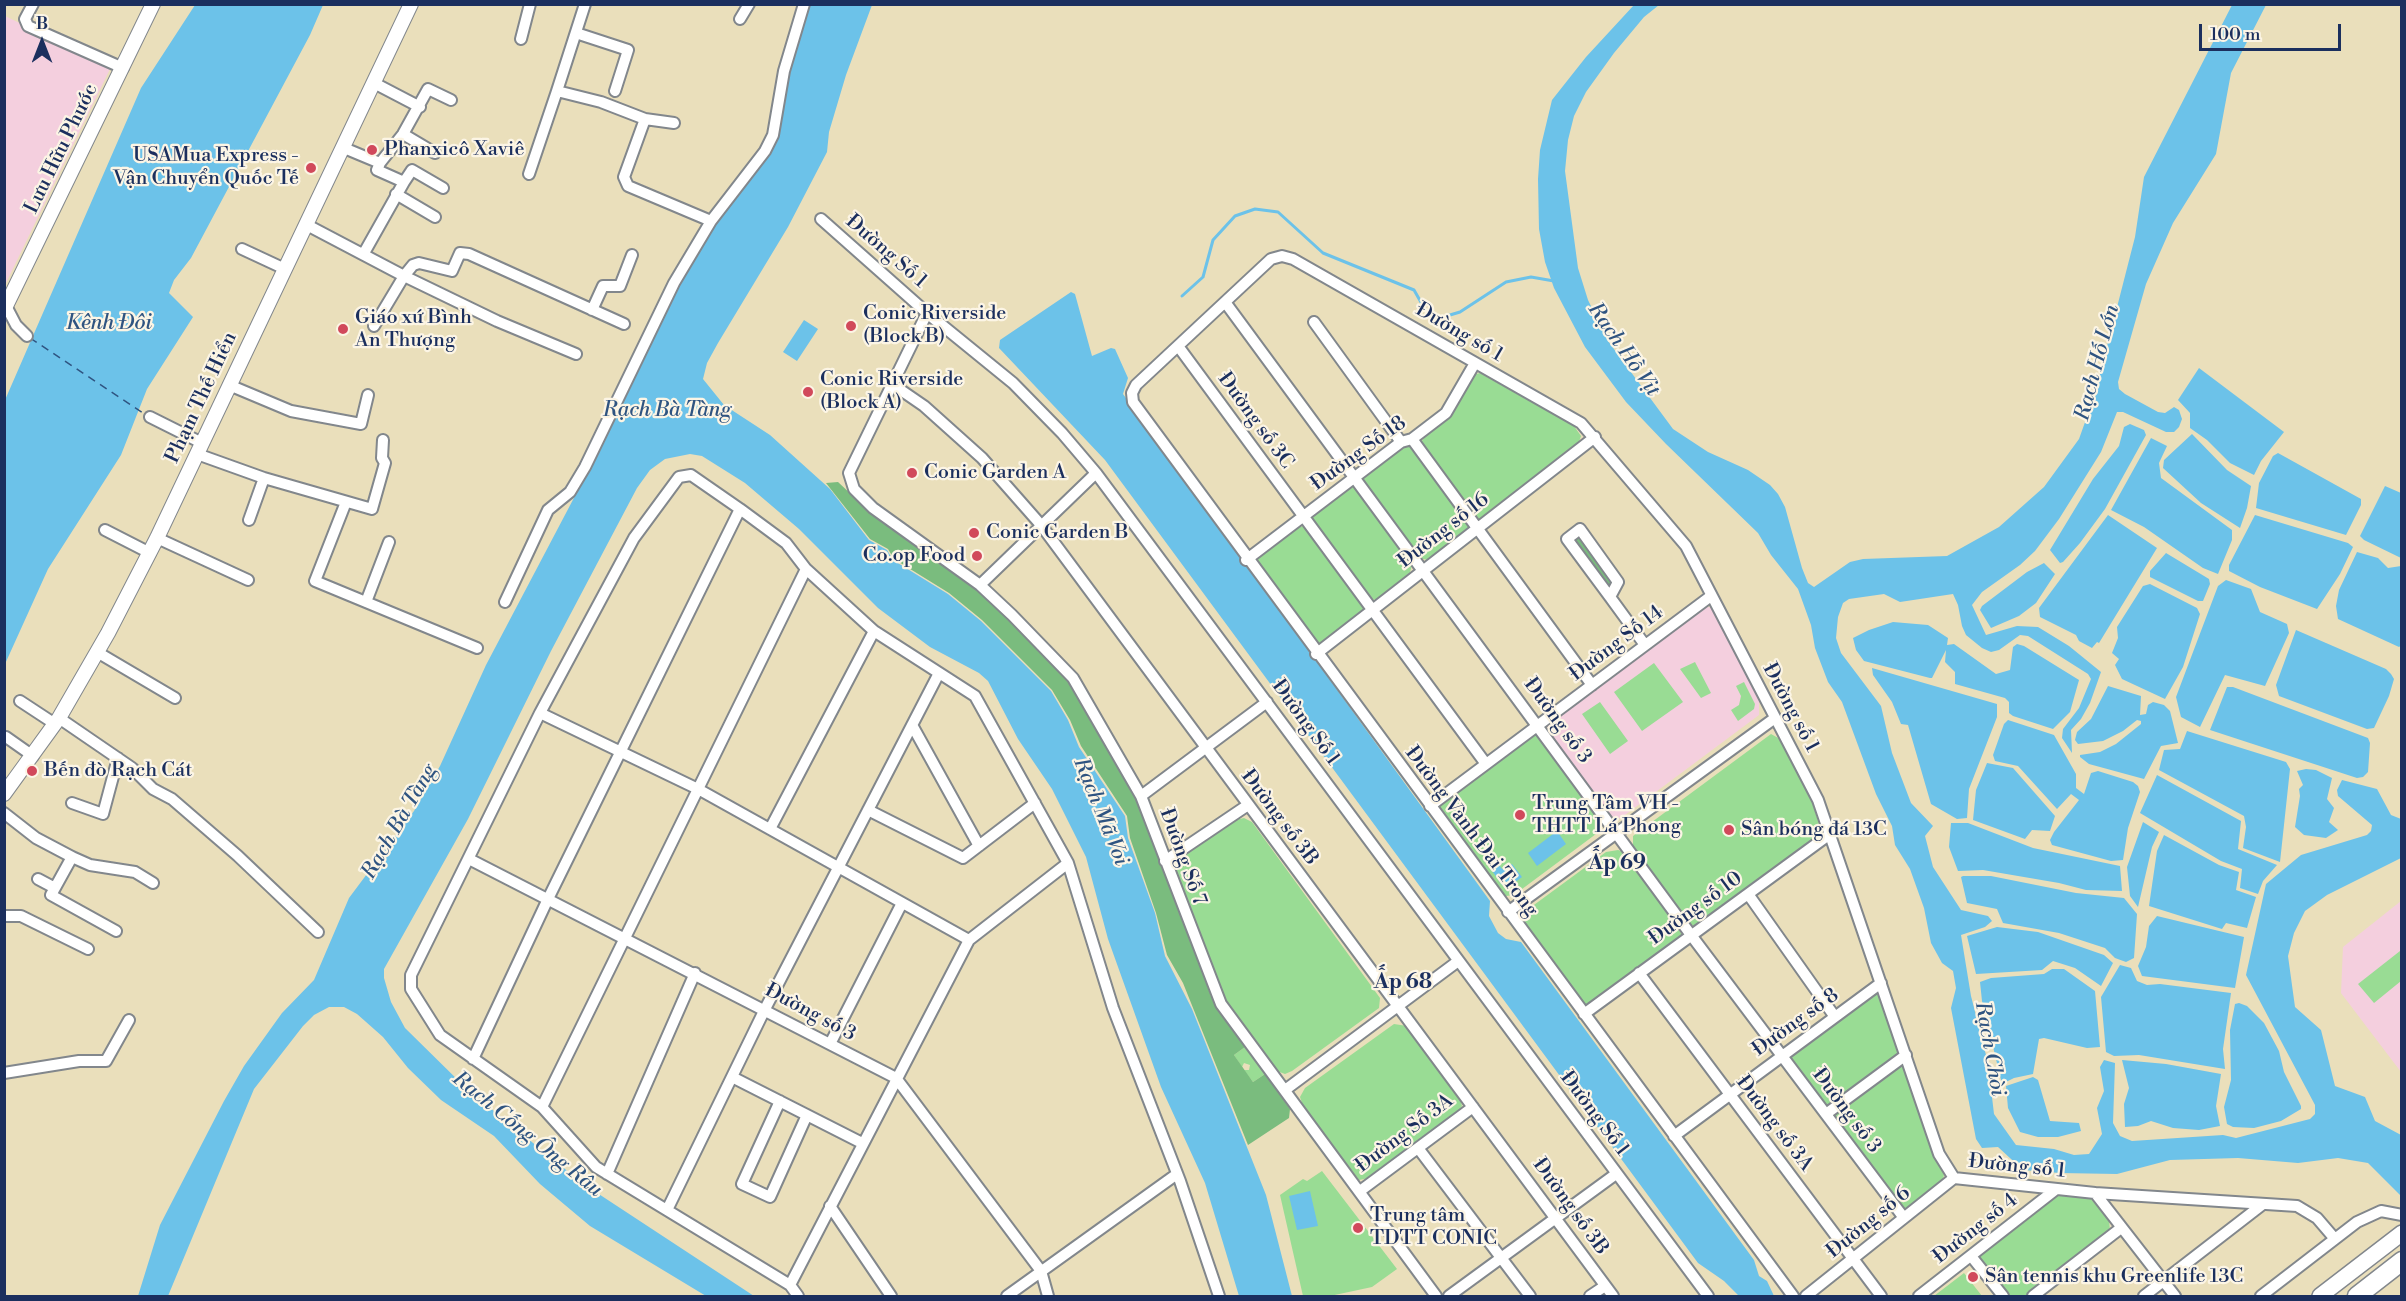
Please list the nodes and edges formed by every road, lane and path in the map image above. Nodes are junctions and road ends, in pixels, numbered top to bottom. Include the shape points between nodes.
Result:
1 (33, 4) edge
2 (153, 4) edge
3 (411, 4) edge
4 (530, 4) edge
5 (585, 4) edge
6 (748, 4) edge
7 (804, 4) edge
8 (740, 19) dead end
9 (576, 33) junction
10 (521, 39) dead end
11 (123, 68) junction
12 (374, 83) junction
13 (557, 91) junction
14 (615, 91) dead end
15 (450, 100) dead end
16 (420, 107) junction
17 (645, 119) junction
18 (674, 123) dead end
19 (403, 134) junction
20 (344, 148) junction
21 (435, 153) dead end
22 (380, 163) junction
23 (529, 174) dead end
24 (404, 182) junction
25 (442, 188) dead end
26 (396, 194) junction
27 (435, 217) dead end
28 (821, 219) dead end
29 (711, 221) junction
30 (308, 225) junction
31 (242, 249) dead end
32 (364, 253) junction
33 (632, 255) dead end
34 (285, 269) junction
35 (405, 276) junction
36 (1225, 302) junction
37 (6, 305) edge
38 (592, 309) junction
39 (927, 313) junction
40 (1314, 322) dead end
41 (624, 324) dead end
42 (374, 326) dead end
43 (27, 336) dead end
44 (1178, 346) junction
45 (576, 354) dead end
46 (1475, 363) junction
47 (892, 384) junction
48 (1136, 385) joint
49 (229, 386) junction
50 (368, 395) dead end
51 (150, 417) dead end
52 (1595, 437) junction
53 (383, 440) dead end
54 (1406, 441) junction
55 (200, 448) junction
56 (1096, 474) junction
57 (264, 478) junction
58 (1355, 478) junction
59 (346, 502) junction
60 (740, 509) junction
61 (1303, 516) junction
62 (249, 520) dead end
63 (1041, 525) junction
64 (1478, 528) junction
65 (105, 530) dead end
66 (157, 538) junction
67 (388, 542) dead end
68 (150, 553) junction
69 (1246, 560) junction
70 (806, 569) junction
71 (1423, 570) junction
72 (248, 580) dead end
73 (980, 585) junction
74 (1712, 596) junction
75 (1610, 597) junction
76 (366, 602) junction
77 (504, 602) dead end
78 (1372, 610) junction
79 (874, 631) junction
80 (1645, 645) junction
81 (477, 648) dead end
82 (97, 652) junction
83 (1316, 654) junction
84 (938, 675) junction
85 (1592, 685) junction
86 (175, 698) dead end
87 (20, 701) dead end
88 (1267, 702) junction
89 (540, 713) junction
90 (1776, 718) junction
91 (57, 721) junction
92 (912, 725) junction
93 (1538, 725) junction
94 (6, 737) edge
95 (1206, 749) junction
96 (620, 752) junction
97 (33, 756) junction
98 (118, 758) junction
99 (1486, 764) junction
100 (698, 789) junction
101 (4, 794) edge
102 (1141, 796) junction
103 (72, 803) dead end
104 (1035, 803) junction
105 (1248, 805) junction
106 (1430, 806) junction
107 (868, 810) junction
108 (4, 813) edge
109 (770, 830) junction
110 (1616, 833) junction
111 (1830, 834) junction
112 (979, 846) junction
113 (72, 857) junction
114 (469, 859) junction
115 (1165, 861) junction
116 (1068, 863) junction
117 (838, 868) junction
118 (38, 879) dead end
119 (153, 883) dead end
120 (55, 888) junction
121 (1748, 894) junction
122 (547, 901) junction
123 (902, 903) junction
124 (1508, 912) junction
125 (4, 916) edge
126 (116, 931) dead end
127 (318, 932) dead end
128 (1691, 935) junction
129 (625, 938) junction
130 (969, 940) junction
131 (88, 950) dead end
132 (1457, 962) junction
133 (695, 973) junction
134 (1639, 973) junction
135 (1881, 983) junction
136 (1398, 1007) junction
137 (765, 1009) junction
138 (1584, 1014) junction
139 (1835, 1017) junction
140 (129, 1020) dead end
141 (830, 1044) junction
142 (1906, 1055) junction
143 (1782, 1056) junction
144 (473, 1059) junction
145 (4, 1072) edge
146 (732, 1077) junction
147 (896, 1078) junction
148 (1285, 1090) junction
149 (1729, 1095) junction
150 (780, 1101) junction
151 (542, 1107) junction
152 (1473, 1107) junction
153 (1826, 1114) junction
154 (807, 1115) junction
155 (1674, 1136) junction
156 (862, 1143) junction
157 (1418, 1148) junction
158 (607, 1174) junction
159 (1178, 1174) junction
160 (1616, 1174) junction
161 (1954, 1178) junction
162 (2055, 1190) junction
163 (1360, 1191) junction
164 (2096, 1193) junction
165 (2263, 1204) junction
166 (830, 1206) junction
167 (667, 1210) junction
168 (2402, 1215) edge
169 (1904, 1218) junction
170 (1556, 1219) junction
171 (2121, 1228) junction
172 (2402, 1233) edge
173 (2335, 1239) junction
174 (1971, 1256) junction
175 (1501, 1259) junction
176 (1853, 1259) junction
177 (2402, 1261) edge
178 (1041, 1271) junction
179 (2163, 1281) junction
180 (790, 1285) junction
181 (1605, 1286) junction
182 (798, 1296) edge
183 (891, 1296) edge
184 (1007, 1296) edge
185 (1048, 1296) edge
186 (1219, 1296) edge
187 (1436, 1296) edge
188 (1449, 1296) edge
189 (1530, 1296) edge
190 (1590, 1296) edge
191 (1612, 1296) edge
192 (1708, 1296) edge
193 (1793, 1296) edge
194 (1806, 1296) edge
195 (1881, 1296) edge
196 (1919, 1296) edge
197 (2003, 1296) edge
198 (2033, 1296) edge
199 (2144, 1296) edge
200 (2175, 1296) edge
201 (2261, 1296) edge
202 (2320, 1296) edge
203 (2357, 1296) edge

1 - 11 street via 25,19 28,26
2 - 11 main road, Lưu Hữu Phước
3 - 12 main road, Phạm Thế Hiển
4 - 10 street
5 - 9 street
6 - 8 street
7 - 29 street via 784,71 773,135
9 - 13 street
9 - 14 street via 628,50
11 - 37 main road, Lưu Hữu Phước
12 - 16 street
12 - 20 main road, Phạm Thế Hiển
13 - 17 street
13 - 23 street
15 - 16 street via 428,89
16 - 19 street
17 - 18 street
17 - 29 street via 624,177 628,186
19 - 21 street
19 - 22 street
20 - 22 street
20 - 30 main road, Phạm Thế Hiển
22 - 24 street via 377,170
24 - 25 street via 412,170
24 - 26 street
26 - 27 street
26 - 32 street
28 - 39 street, Đường Số 1
29 - 77 street via 674,283 585,467 570,492 548,510
30 - 32 street
30 - 34 main road, Phạm Thế Hiển
31 - 34 street
32 - 35 street
33 - 38 street via 620,286 603,286
34 - 49 main road, Phạm Thế Hiển
35 - 38 street via 419,263 452,271 460,254 469,254
35 - 42 street
35 - 45 street
36 - 44 street, Đường số 1
36 - 46 street, Đường số 1 via 1271,259 1282,256
36 - 58 street, Đường số 3
37 - 43 street
38 - 41 street
39 - 47 street
39 - 56 street, Đường Số 1 via 1013,383
40 - 54 street
44 - 48 street, Đường số 1
44 - 61 street, Đường số 3C
46 - 52 street, Đường số 1 via 1581,423
46 - 54 street, Đường Số 18 via 1446,413
47 - 63 street, Đường số 3B via 924,406 982,458
47 - 73 street, Đường Số 7 via 849,473 860,498
48 - 69 street, Đường Vành Đai Trong via 1132,402
49 - 50 street via 291,411 361,424
49 - 55 main road, Phạm Thế Hiển
51 - 55 street
52 - 64 street, Đường số 16
52 - 74 street, Đường số 1 via 1686,546
53 - 59 street via 385,463 372,509
54 - 58 street, Đường Số 18
54 - 64 street
55 - 57 street
55 - 66 main road, Phạm Thế Hiển
56 - 63 street
56 - 88 street, Đường Số 1
57 - 59 street
57 - 62 street
58 - 61 street, Đường Số 18
58 - 71 street, Đường số 3
59 - 76 street via 315,581
60 - 70 street via 786,543
60 - 89 street via 691,475 679,477 634,538
60 - 96 street
61 - 69 street, Đường Số 18
61 - 78 street
63 - 73 street
63 - 95 street, Đường số 3B
64 - 71 street, Đường số 16
64 - 85 street
65 - 68 street
66 - 68 main road, Phạm Thế Hiển
66 - 72 street
67 - 76 street
68 - 82 main road, Phạm Thế Hiển
69 - 83 street, Đường Vành Đai Trong
70 - 79 street
70 - 100 street
71 - 78 street, Đường số 16
71 - 93 street, Đường số 3
73 - 102 street, Đường Số 7 via 1073,678
74 - 80 street, Đường Số 14
74 - 90 street, Đường số 1
75 - 75 street via 1567,539 1580,529 1618,582
75 - 80 street
76 - 81 street
78 - 83 street, Đường số 16
78 - 99 street
79 - 84 street
79 - 109 street
80 - 85 street, Đường Số 14
82 - 86 street
82 - 91 main road, Phạm Thế Hiển
83 - 106 street, Đường Vành Đai Trong
84 - 92 street
84 - 104 street via 975,696
85 - 93 street, Đường Số 14
87 - 91 street
88 - 95 street
88 - 132 street, Đường Số 1
89 - 96 street
89 - 114 street
90 - 110 street
90 - 111 street, Đường số 1 via 1818,800
91 - 97 main road, Phạm Thế Hiển
91 - 98 street
92 - 107 street
92 - 112 street
93 - 99 street, Đường Số 14
93 - 110 street, Đường số 3
94 - 97 street
95 - 102 street
95 - 105 street, Đường số 3B
96 - 100 street
96 - 122 street
97 - 101 main road, Phạm Thế Hiển
98 - 103 street via 102,814
98 - 127 street via 238,856
99 - 106 street, Đường Số 14
100 - 109 street
100 - 129 street
102 - 115 street, Đường Số 7
104 - 112 street
104 - 116 street
105 - 115 street
105 - 136 street, Đường số 3B
106 - 124 street, Đường Vành Đai Trong
107 - 112 street via 963,858
107 - 117 street
108 - 113 street via 36,838
109 - 117 street
110 - 124 street
110 - 128 street, Đường số 3
111 - 121 street, Đường số 10
111 - 135 street, Đường số 1
113 - 119 street via 90,865 135,872
113 - 120 street
114 - 122 street, Đường số 3
114 - 144 street via 411,975 411,989 440,1035
115 - 148 street, Đường Số 7 via 1221,1004
116 - 130 street
116 - 159 street via 1113,1008
117 - 123 street
117 - 137 street
118 - 120 street
120 - 126 street via 51,896
121 - 128 street, Đường số 10
121 - 139 street
122 - 129 street, Đường số 3
122 - 144 street
123 - 130 street
123 - 141 street
124 - 138 street, Đường Vành Đai Trong
125 - 131 street via 21,916
128 - 134 street, Đường số 10
128 - 143 street, Đường số 3
129 - 133 street, Đường số 3
129 - 151 street
130 - 147 street
132 - 136 street
132 - 160 street, Đường Số 1
133 - 137 street, Đường số 3
133 - 158 street
134 - 138 street, Đường số 10
134 - 149 street, Đường số 3A
135 - 139 street, Đường số 8
135 - 142 street, Đường số 1
136 - 148 street
136 - 152 street, Đường số 3B
137 - 141 street, Đường số 3
137 - 146 street
138 - 155 street, Đường Vành Đai Trong
139 - 143 street, Đường số 8
140 - 145 street via 106,1061
141 - 147 street, Đường số 3
142 - 153 street
142 - 161 street, Đường số 1 via 1939,1154
143 - 149 street, Đường số 8
143 - 153 street, Đường số 3
144 - 151 street
146 - 150 street
146 - 167 street
147 - 156 street
147 - 178 street, Đường số 3
148 - 163 street, Đường Số 7
149 - 155 street, Đường số 8
149 - 176 street, Đường số 3A
150 - 154 street
150 - 154 street via 741,1184 770,1197
151 - 158 street via 596,1167
152 - 157 street, Đường Số 3A
152 - 170 street, Đường số 3B
153 - 169 street, Đường số 3
154 - 156 street
155 - 193 street, Đường Vành Đai Trong
156 - 166 street
157 - 163 street, Đường Số 3A
157 - 175 street
158 - 167 street
159 - 178 street
159 - 186 street
160 - 170 street
160 - 192 street, Đường Số 1
161 - 162 street, Đường số 1
161 - 169 street, Đường số 6
162 - 164 street, Đường số 1
162 - 174 street, Đường số 4
163 - 187 street, Đường Số 7
164 - 165 street, Đường số 1
164 - 171 street
165 - 173 street, Đường số 1 via 2307,1210
165 - 179 street
166 - 180 street
166 - 183 street
167 - 180 street
168 - 173 street via 2380,1211
169 - 176 street, Đường số 6
170 - 175 street
170 - 181 street, Đường số 3B
171 - 179 street
171 - 198 street
172 - 202 main road
173 - 201 street
174 - 196 street, Đường số 4
174 - 197 street
175 - 188 street
175 - 189 street
176 - 194 street, Đường số 6
176 - 195 street, Đường số 3A
177 - 203 highway
178 - 184 street
178 - 185 street, Đường số 3
179 - 199 street
179 - 200 street
180 - 182 street
181 - 190 street
181 - 191 street, Đường số 3B

